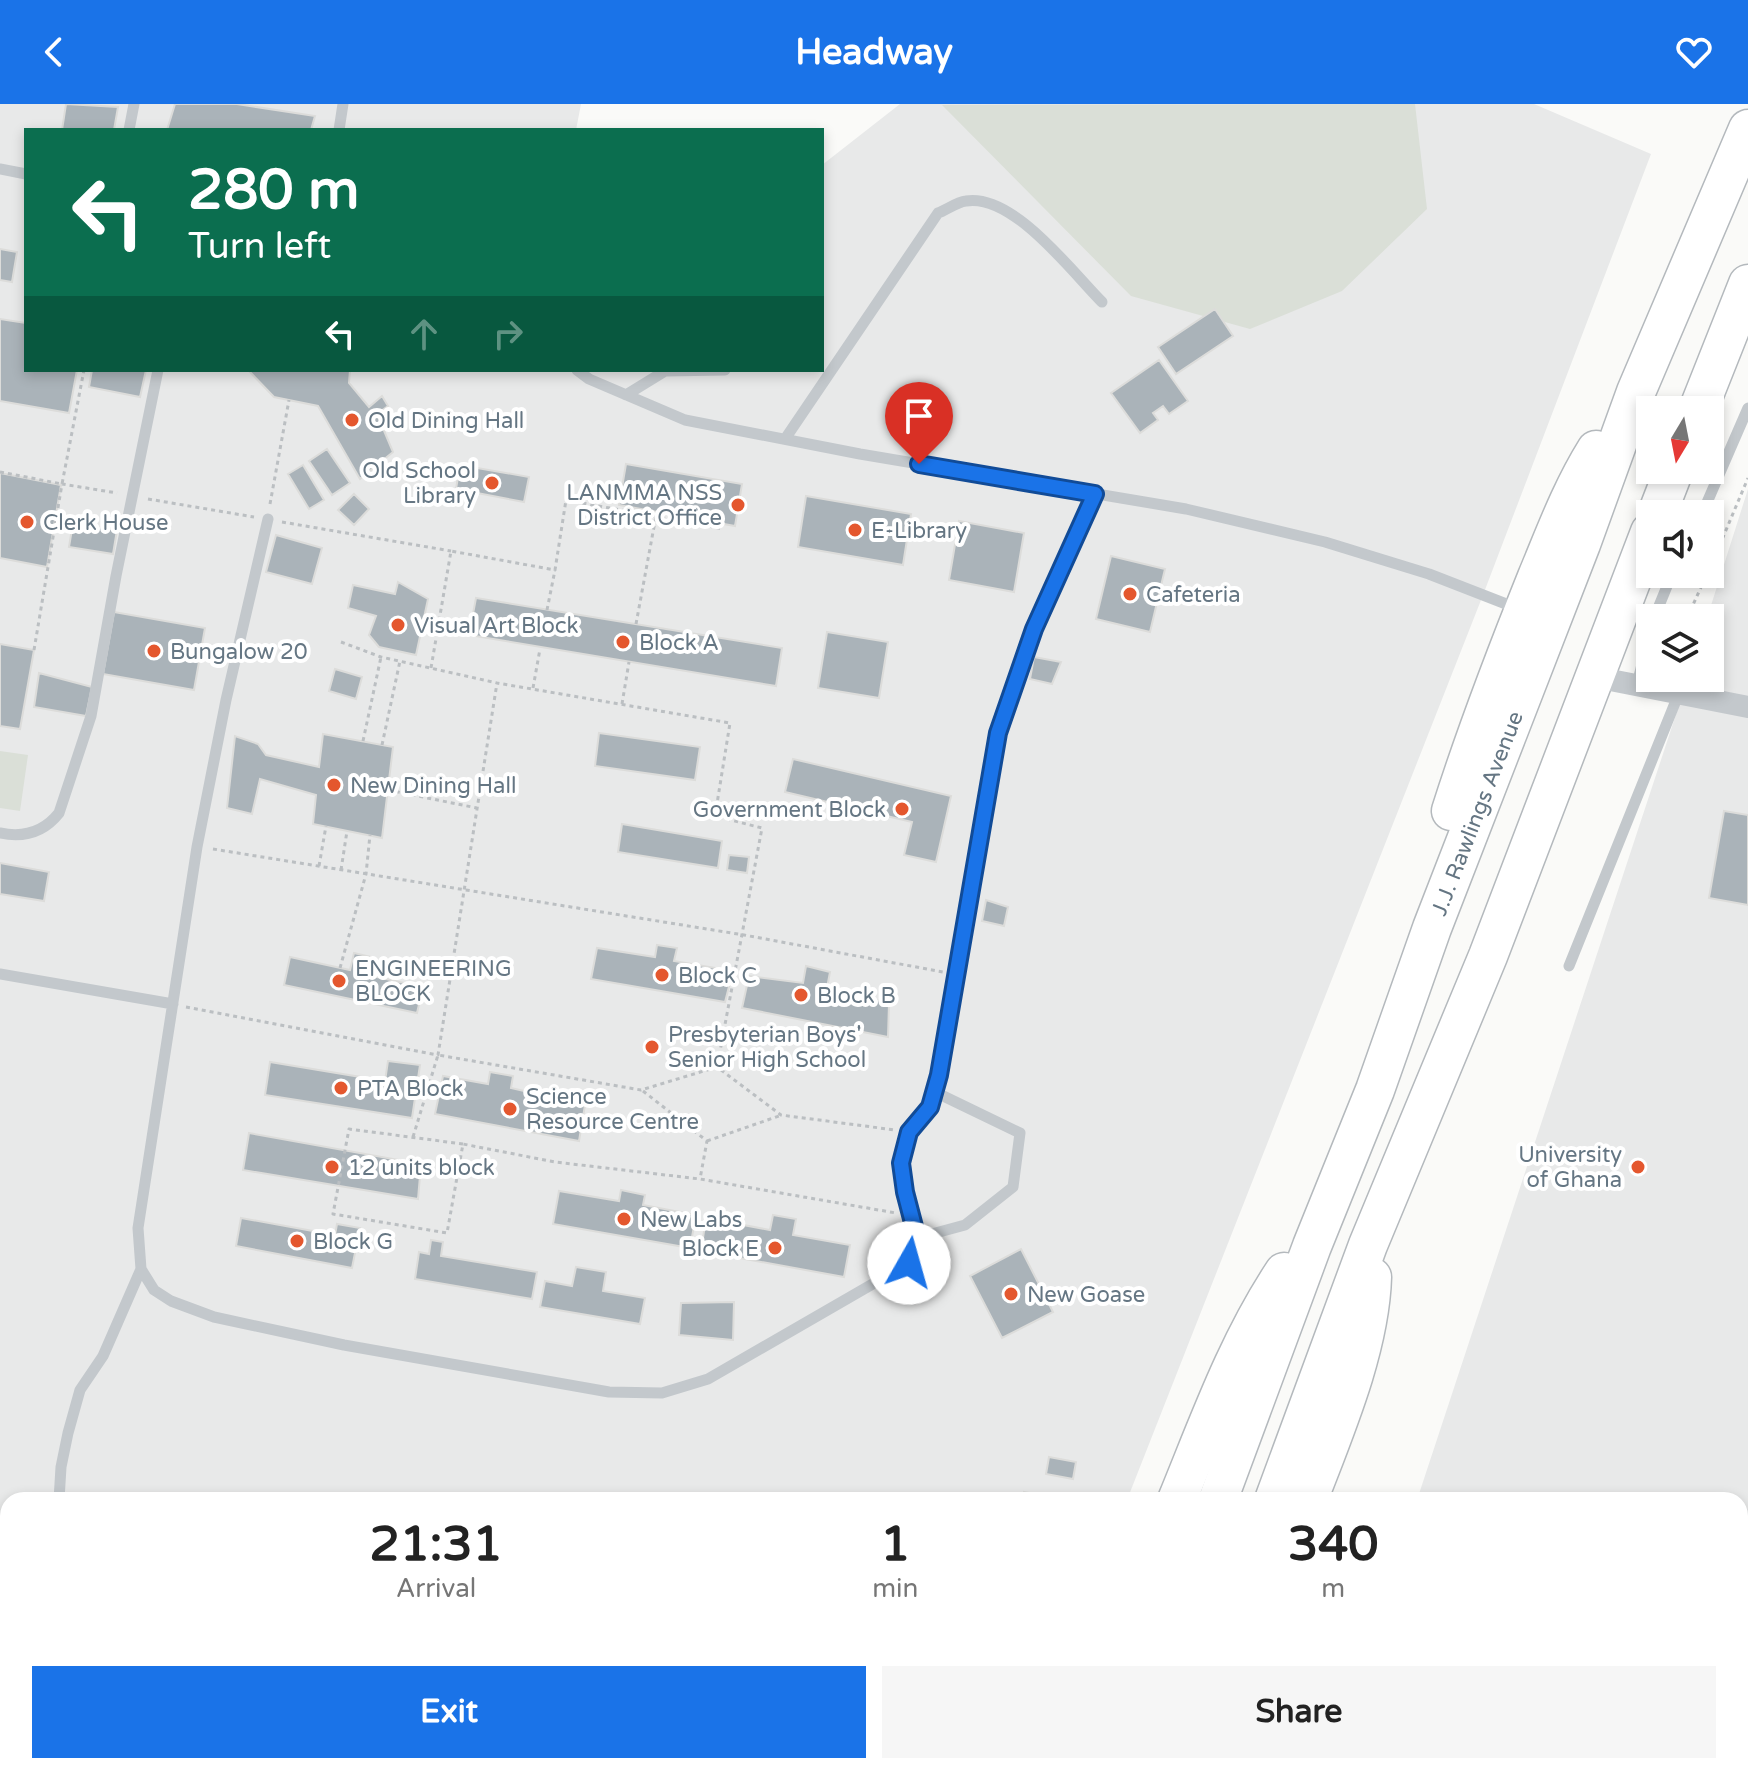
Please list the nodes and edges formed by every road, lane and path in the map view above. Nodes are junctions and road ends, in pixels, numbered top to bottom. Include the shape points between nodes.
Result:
1 (134, 104) edge
2 (343, 104) edge
3 (129, 128) edge
4 (339, 128) edge
5 (1748, 129) edge
6 (0, 169) edge
7 (24, 174) edge
8 (1748, 284) edge
9 (1102, 302) dead end
10 (827, 368) edge
11 (84, 372) edge
12 (158, 372) edge
13 (580, 372) edge
14 (663, 372) edge
15 (1636, 392) junction
16 (626, 395) junction
17 (1704, 396) edge
18 (289, 400) dead end
19 (1748, 408) edge
20 (785, 439) junction
21 (0, 472) edge
22 (1748, 478) edge
23 (62, 484) junction
24 (1095, 494) junction
25 (1708, 500) edge
26 (656, 516) junction
27 (268, 519) joint
28 (724, 529) dead end
29 (1724, 535) edge
30 (1636, 569) edge
31 (555, 570) junction
32 (547, 610) dead end
33 (1523, 611) junction
34 (636, 624) dead end
35 (341, 642) dead end
36 (540, 649) dead end
37 (34, 650) dead end
38 (381, 657) junction
39 (400, 661) junction
40 (629, 662) dead end
41 (431, 668) junction
42 (1595, 677) junction
43 (497, 683) junction
44 (1636, 684) edge
45 (533, 689) junction
46 (1679, 692) joint
47 (622, 704) junction
48 (1748, 707) edge
49 (363, 741) dead end
50 (382, 745) dead end
51 (388, 790) dead end
52 (477, 808) junction
53 (326, 826) dead end
54 (347, 831) dead end
55 (0, 833) edge
56 (370, 835) dead end
57 (197, 847) junction
58 (319, 866) junction
59 (341, 870) junction
60 (366, 874) junction
61 (464, 890) junction
62 (1432, 928) junction
63 (744, 935) junction
64 (1569, 966) dead end
65 (340, 968) dead end
66 (0, 974) edge
67 (956, 975) junction
68 (173, 1004) junction
69 (438, 1055) junction
70 (717, 1067) junction
71 (641, 1090) junction
72 (935, 1092) junction
73 (781, 1115) junction
74 (909, 1132) junction
75 (413, 1137) junction
76 (707, 1141) junction
77 (463, 1144) junction
78 (700, 1179) junction
79 (912, 1216) junction
80 (917, 1238) junction
81 (1368, 1245) junction
82 (1312, 1246) junction
83 (141, 1269) junction
84 (59, 1492) edge
85 (1180, 1492) edge
86 (1221, 1492) edge
87 (1277, 1492) edge
88 (1311, 1492) edge

1 - 3 lane
2 - 4 lane
5 - 15 highway, J.J. Rawlings Avenue
6 - 7 lane
8 - 17 highway
9 - 10 lane via 1022,221 994,204 967,201 938,213
10 - 20 lane
11 - 23 path
12 - 55 lane via 91,716 59,813 49,826 29,834
13 - 16 lane
14 - 16 lane
15 - 33 highway via 1605,433 1570,496
15 - 62 highway, J.J. Rawlings Avenue
16 - 20 lane via 685,420
18 - 27 path
19 - 25 lane
20 - 24 lane
21 - 23 path
22 - 29 path
23 - 37 path
24 - 33 lane via 1325,542 1429,574
24 - 67 lane via 1034,629 998,733
26 - 28 path
26 - 31 path via 566,500
26 - 34 path
27 - 57 lane
30 - 42 highway
31 - 32 path
31 - 41 path via 451,551
33 - 62 highway via 1441,842
35 - 38 path
36 - 45 path
38 - 39 path
38 - 49 path
39 - 41 path
39 - 50 path
40 - 47 path
41 - 43 path
42 - 44 street
42 - 81 highway via 1488,956
43 - 45 path
43 - 52 path
45 - 47 path
46 - 48 street
46 - 64 lane
47 - 63 path via 730,723 715,816 762,828
51 - 52 path
52 - 61 path
53 - 58 path
54 - 59 path
56 - 60 path
57 - 58 path
57 - 68 lane
58 - 59 path
59 - 60 path
60 - 61 path
60 - 65 path
61 - 63 path
61 - 69 path
62 - 82 highway, J.J. Rawlings Avenue
63 - 67 path
63 - 70 path
66 - 68 lane
67 - 72 lane
68 - 69 path
68 - 83 lane via 138,1228
69 - 71 path
69 - 75 path
70 - 71 path
70 - 73 path
71 - 76 path
72 - 74 lane
72 - 80 lane via 1020,1133 1013,1187 965,1225
73 - 74 path
73 - 76 path
74 - 79 lane via 901,1163
75 - 77 path
75 - 77 path via 349,1129 333,1214 447,1233
76 - 78 path
77 - 78 path via 555,1162
78 - 79 path
79 - 80 lane
80 - 83 lane via 909,1263 881,1281 708,1379 662,1393 609,1392 214,1317 154,1290
81 - 87 highway
81 - 88 highway via 1372,1300 1365,1332
82 - 85 highway via 1292,1261 1252,1327
82 - 86 highway, J.J. Rawlings Avenue
83 - 84 lane via 109,1344 80,1390

